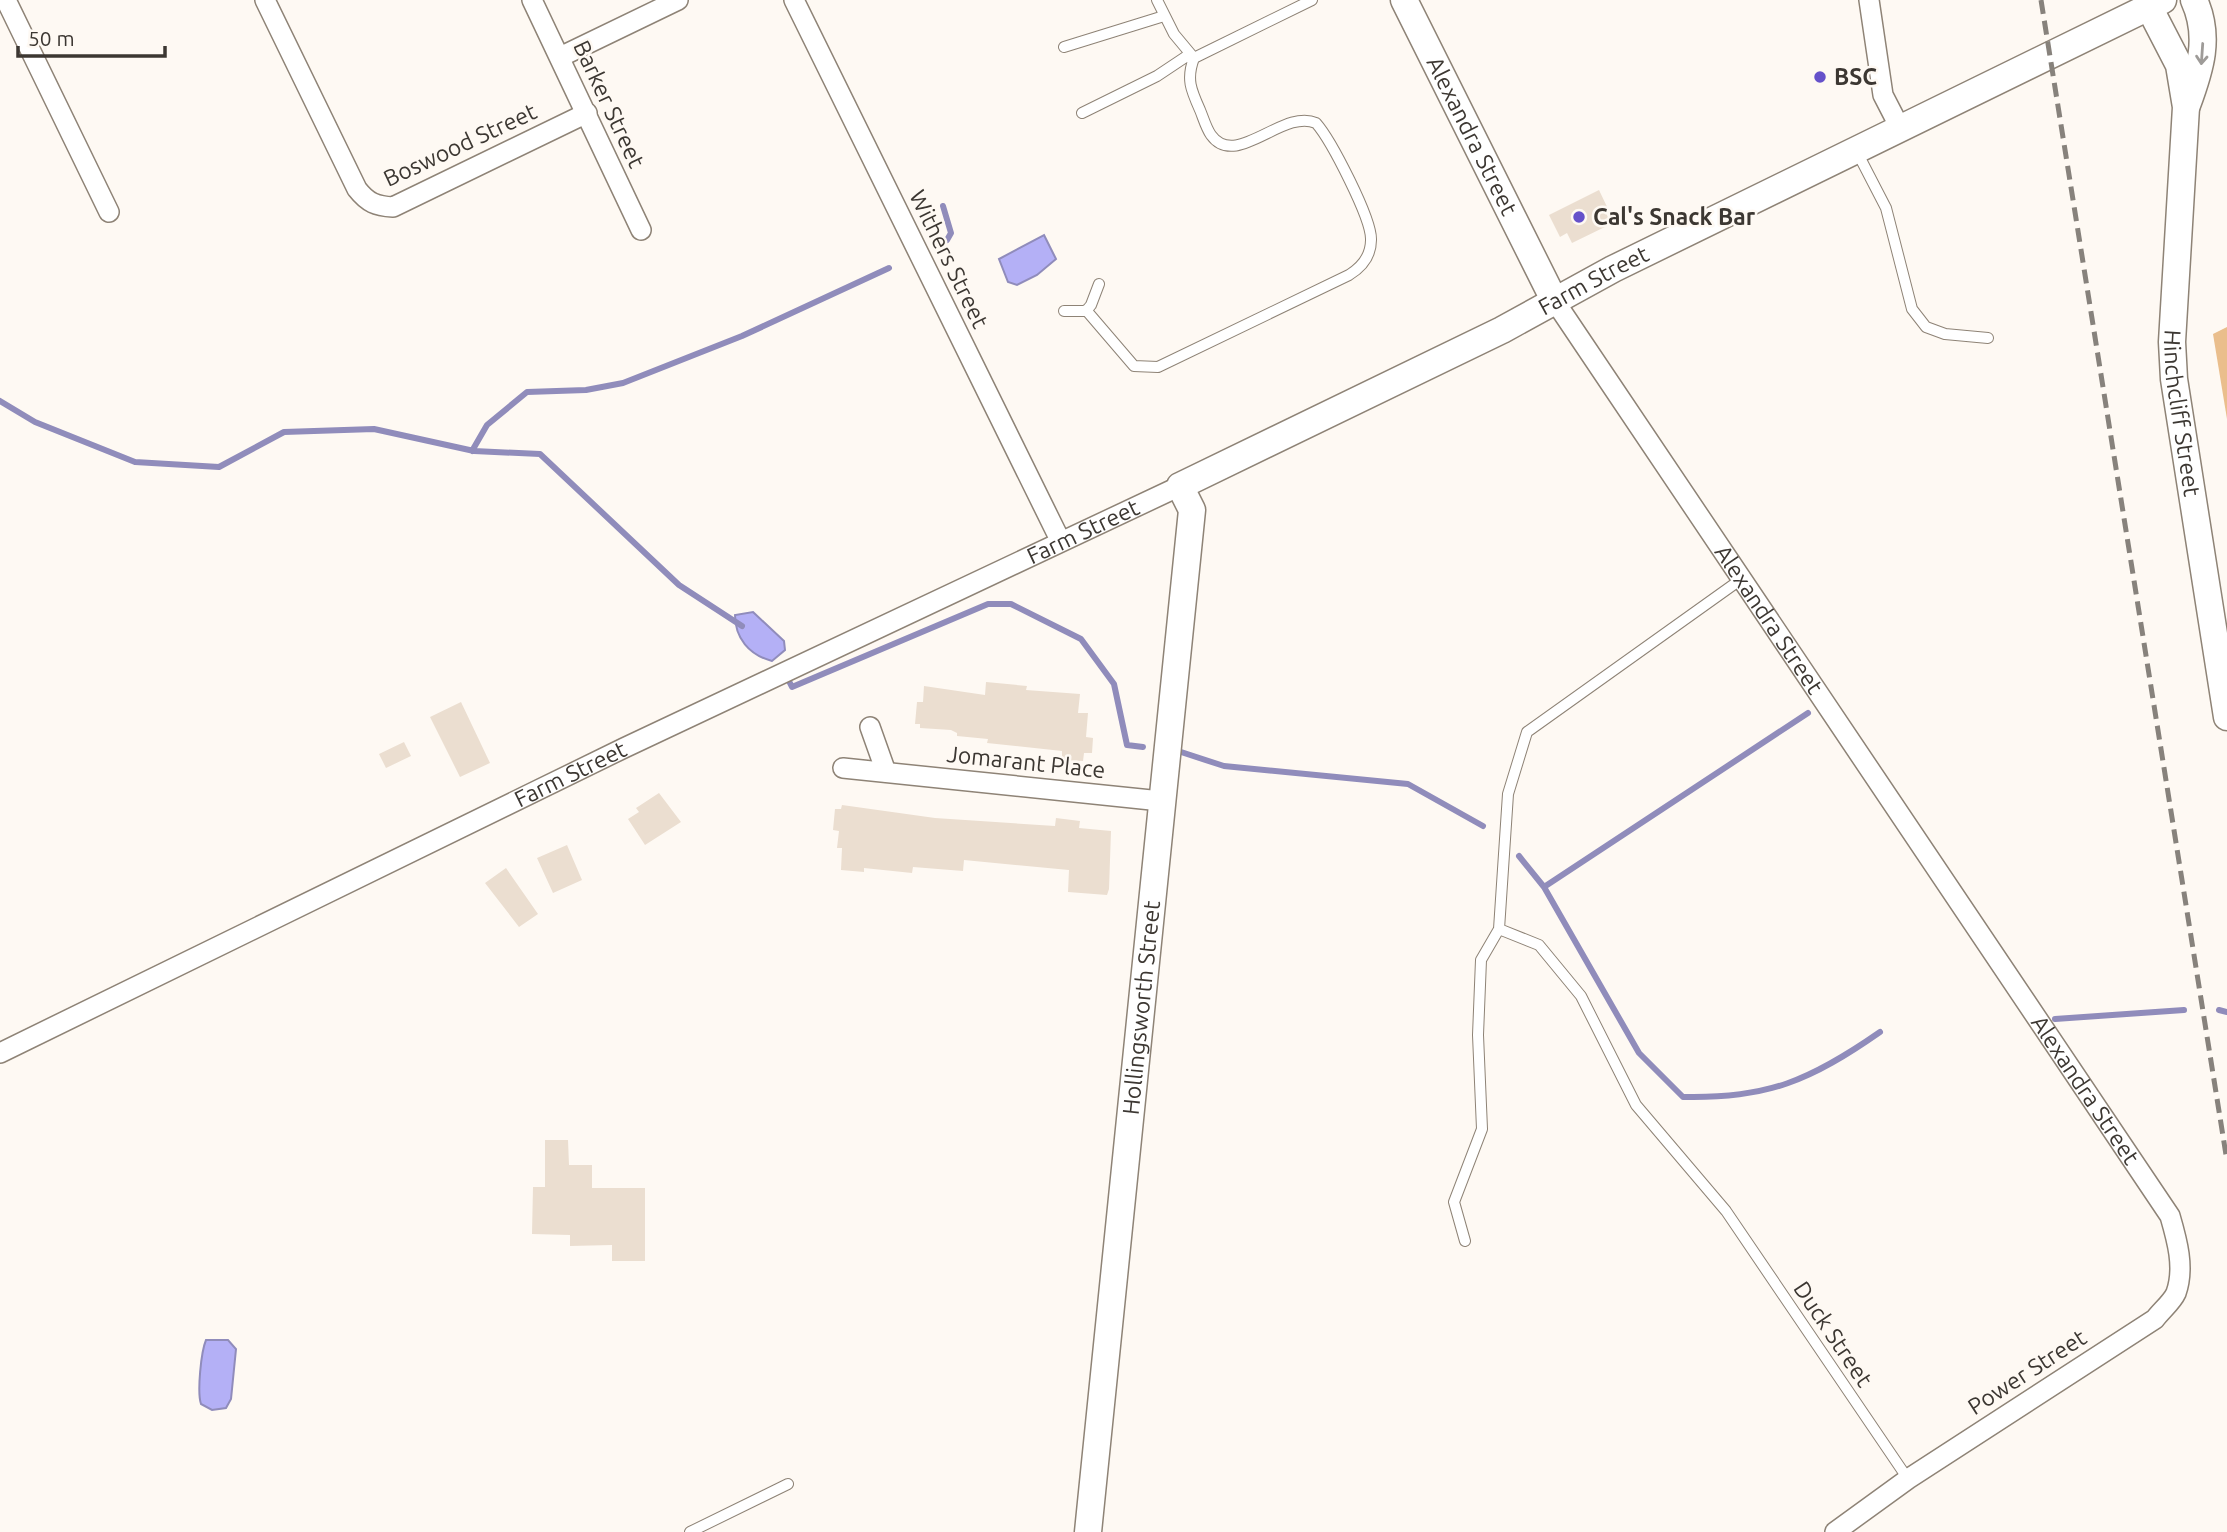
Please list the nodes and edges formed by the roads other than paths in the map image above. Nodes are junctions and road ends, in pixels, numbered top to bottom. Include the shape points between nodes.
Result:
1 (6, 0) edge
2 (265, 0) edge
3 (532, 0) edge
4 (678, 0) edge
5 (794, 0) edge
6 (1157, 0) edge
7 (1312, 0) edge
8 (1404, 0) edge
9 (1869, 0) edge
10 (2194, 0) edge
11 (2156, 3) edge
12 (1164, 16) junction
13 (1064, 47) dead end
14 (1192, 56) junction
15 (560, 57) junction
16 (2186, 107) junction
17 (587, 113) junction
18 (1082, 113) dead end
19 (1900, 128) junction
20 (1856, 150) junction
21 (109, 212) dead end
22 (641, 230) dead end
23 (1099, 284) dead end
24 (1554, 300) junction
25 (1086, 310) junction
26 (1064, 312) dead end
27 (1988, 338) dead end
28 (1180, 486) junction
29 (1060, 540) junction
30 (1740, 580) junction
31 (2227, 717) edge
32 (870, 727) dead end
33 (843, 768) dead end
34 (886, 772) junction
35 (1161, 801) junction
36 (1499, 929) junction
37 (0, 1053) edge
38 (2170, 1216) joint
39 (1465, 1241) dead end
40 (1909, 1479) junction
41 (788, 1484) dead end
42 (690, 1532) edge
43 (1088, 1532) edge
44 (1835, 1532) edge

1 - 21 street
2 - 17 street, Boswood Street via 357,189 378,206 393,207
3 - 15 street, Barker Street
4 - 15 street
5 - 29 street, Withers Street
6 - 12 lane
7 - 14 lane
8 - 24 street, Alexandra Street
9 - 19 street via 1883,95
10 -> 16 street, Hinchcliff Street via 2203,32 2202,63
11 - 16 street, Hinchcliff Street via 2179,65
11 - 19 street, Farm Street
12 - 13 lane
12 - 14 lane
14 - 18 lane
14 - 25 lane via 1190,89 1212,136 1223,145 1241,146 1291,122 1316,123 1369,221 1367,257 1349,275 1158,366 1133,366
15 - 17 street, Barker Street
16 - 31 street, Hinchcliff Street via 2172,342 2174,379
17 - 22 street, Barker Street
19 - 20 street, Farm Street
20 - 24 street, Farm Street
20 - 27 lane via 1886,208 1912,309 1926,327 1945,334
23 - 25 lane
24 - 28 street, Farm Street via 1503,330
24 - 30 street, Alexandra Street
25 - 26 lane
28 - 29 street, Farm Street
28 - 35 street, Hollingsworth Street via 1192,510
29 - 37 street, Farm Street
30 - 36 lane via 1527,732 1508,794
30 - 38 street, Alexandra Street
32 - 34 street
33 - 34 street, Jomarant Place
34 - 35 street, Jomarant Place
35 - 43 street, Hollingsworth Street
36 - 39 lane via 1481,960 1482,1129 1454,1202
36 - 40 lane, Duck Street via 1539,945 1581,996 1636,1105 1726,1211
38 - 40 street, Power Street via 2178,1243 2179,1272 2175,1294 2155,1319
40 - 44 street, Power Street
41 - 42 lane

